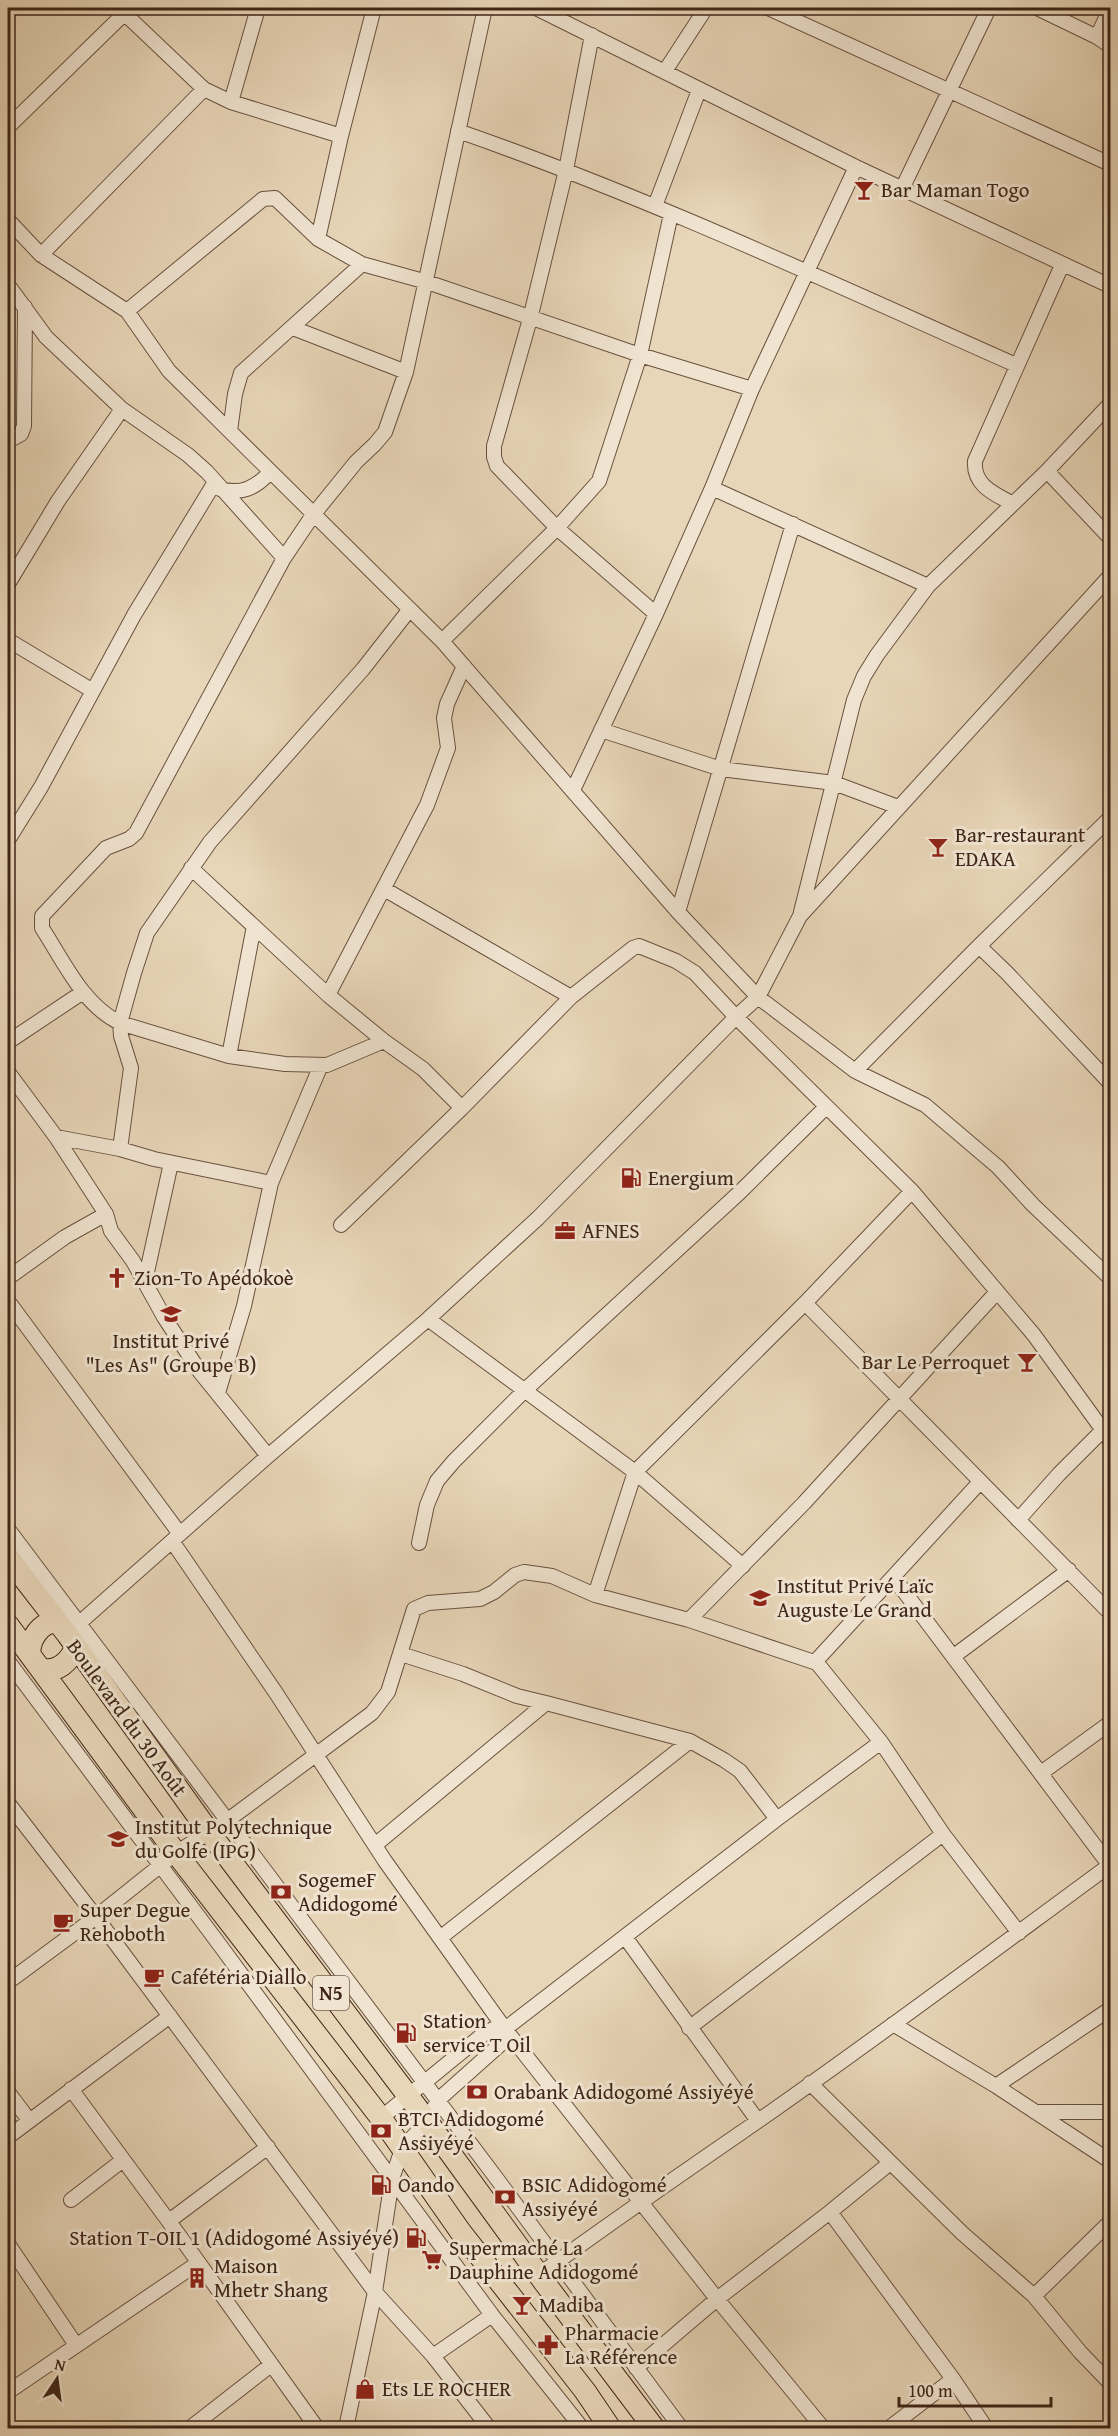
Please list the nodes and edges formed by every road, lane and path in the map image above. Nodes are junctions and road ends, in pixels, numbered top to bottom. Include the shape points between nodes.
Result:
1 (258, 8) edge
2 (374, 8) edge
3 (485, 8) edge
4 (536, 8) edge
5 (706, 8) edge
6 (768, 8) edge
7 (988, 8) edge
8 (1036, 8) edge
9 (1110, 9) edge
10 (128, 11) edge
11 (565, 13) edge
12 (592, 35) junction
13 (1097, 37) junction
14 (1110, 46) edge
15 (665, 71) junction
16 (204, 89) junction
17 (699, 90) junction
18 (949, 90) junction
19 (231, 102) junction
20 (8, 127) edge
21 (458, 131) junction
22 (341, 136) junction
23 (1110, 164) edge
24 (856, 167) junction
25 (566, 170) junction
26 (902, 189) junction
27 (655, 206) junction
28 (671, 214) junction
29 (8, 220) edge
30 (318, 239) junction
31 (41, 255) junction
32 (362, 264) junction
33 (1062, 265) junction
34 (807, 272) junction
35 (427, 282) junction
36 (8, 285) edge
37 (1110, 286) edge
38 (25, 307) junction
39 (127, 311) junction
40 (530, 319) junction
41 (293, 328) junction
42 (640, 355) junction
43 (1016, 365) junction
44 (406, 372) junction
45 (752, 389) junction
46 (1110, 404) edge
47 (122, 409) junction
48 (230, 431) junction
49 (8, 441) edge
50 (1047, 471) junction
51 (270, 472) junction
52 (217, 485) junction
53 (712, 488) junction
54 (1013, 504) junction
55 (313, 516) junction
56 (793, 524) junction
57 (557, 528) junction
58 (1110, 538) edge
59 (284, 558) junction
60 (1110, 576) edge
61 (8, 584) edge
62 (928, 586) junction
63 (410, 609) junction
64 (656, 614) junction
65 (8, 640) edge
66 (442, 641) junction
67 (464, 666) junction
68 (93, 691) junction
69 (601, 730) junction
70 (721, 768) junction
71 (834, 783) junction
72 (573, 790) junction
73 (898, 807) junction
74 (1110, 818) edge
75 (8, 840) edge
76 (191, 868) junction
77 (384, 889) junction
78 (678, 912) junction
79 (800, 916) junction
80 (254, 926) junction
81 (979, 946) junction
82 (83, 992) junction
83 (328, 995) junction
84 (571, 997) junction
85 (758, 997) junction
86 (736, 1017) junction
87 (120, 1023) junction
88 (384, 1041) junction
89 (8, 1042) edge
90 (229, 1056) junction
91 (321, 1065) junction
92 (855, 1071) junction
93 (8, 1072) edge
94 (1110, 1083) edge
95 (826, 1107) junction
96 (462, 1108) junction
97 (56, 1137) junction
98 (120, 1149) junction
99 (171, 1163) junction
100 (271, 1184) junction
101 (912, 1191) junction
102 (106, 1214) junction
103 (341, 1225) dead end
104 (8, 1278) edge
105 (1110, 1278) edge
106 (145, 1281) junction
107 (996, 1293) junction
108 (8, 1301) edge
109 (805, 1303) junction
110 (428, 1319) junction
111 (525, 1390) junction
112 (218, 1393) junction
113 (899, 1399) junction
114 (1106, 1436) edge
115 (268, 1456) junction
116 (635, 1472) junction
117 (980, 1482) junction
118 (1018, 1520) junction
119 (8, 1529) edge
120 (176, 1537) junction
121 (419, 1543) dead end
122 (8, 1558) edge
123 (743, 1566) junction
124 (1069, 1570) junction
125 (894, 1578) junction
126 (595, 1595) junction
127 (1110, 1613) edge
128 (689, 1620) junction
129 (8, 1625) edge
130 (69, 1632) junction
131 (401, 1654) junction
132 (954, 1656) junction
133 (8, 1661) edge
134 (35, 1662) junction
135 (815, 1662) junction
136 (546, 1703) junction
137 (1110, 1723) edge
138 (690, 1741) junction
139 (881, 1742) junction
140 (316, 1755) junction
141 (1041, 1773) junction
142 (8, 1803) edge
143 (777, 1819) junction
144 (228, 1820) junction
145 (209, 1832) junction
146 (943, 1834) junction
147 (375, 1845) junction
148 (168, 1859) junction
149 (1110, 1865) edge
150 (96, 1917) junction
151 (1019, 1933) junction
152 (625, 1937) junction
153 (440, 1938) junction
154 (8, 1982) edge
155 (1110, 2009) edge
156 (170, 2016) junction
157 (893, 2024) junction
158 (689, 2028) junction
159 (505, 2029) junction
160 (424, 2082) junction
161 (810, 2083) junction
162 (996, 2086) junction
163 (71, 2089) junction
164 (8, 2092) edge
165 (408, 2097) junction
166 (438, 2100) junction
167 (1033, 2112) junction
168 (1110, 2112) edge
169 (381, 2118) junction
170 (29, 2120) junction
171 (427, 2121) junction
172 (758, 2121) junction
173 (8, 2136) edge
174 (268, 2147) junction
175 (402, 2149) junction
176 (123, 2160) junction
177 (1110, 2161) edge
178 (890, 2163) junction
179 (392, 2179) junction
180 (71, 2200) dead end
181 (640, 2201) junction
182 (831, 2212) junction
183 (169, 2221) junction
184 (1110, 2222) edge
185 (8, 2244) edge
186 (558, 2261) junction
187 (198, 2263) junction
188 (539, 2275) junction
189 (375, 2292) junction
190 (510, 2295) junction
191 (1034, 2296) junction
192 (717, 2299) junction
193 (492, 2314) junction
194 (76, 2345) junction
195 (434, 2356) junction
196 (271, 2365) junction
197 (636, 2368) junction
198 (953, 2379) junction
199 (1110, 2383) edge
200 (8, 2392) edge
201 (486, 2426) edge
202 (190, 2428) edge
203 (317, 2428) edge
204 (346, 2428) edge
205 (582, 2428) edge
206 (610, 2428) edge
207 (654, 2428) edge
208 (681, 2428) edge
209 (823, 2428) edge
210 (889, 2428) edge
211 (986, 2428) edge

1 - 19 street
2 - 22 street
3 - 21 street
4 - 11 street
5 - 15 street
6 - 18 street
7 - 18 street
8 - 13 street
9 - 13 street
10 - 16 street
10 - 20 street
11 - 12 street
12 - 15 street
12 - 25 street
13 - 14 street
15 - 17 street
16 - 19 street
16 - 31 street
17 - 24 street
17 - 27 street
18 - 23 street
18 - 26 street
19 - 22 street
21 - 25 street
21 - 35 street
22 - 30 street
24 - 26 street
24 - 34 street
25 - 27 street
25 - 40 street
26 - 33 street
27 - 28 street
28 - 34 street
28 - 42 street
29 - 31 street
30 - 32 street
30 - 39 street via 275,198 267,197
31 - 39 street
32 - 35 street
32 - 41 street
33 - 37 street
33 - 43 street
34 - 43 street
34 - 45 street
35 - 40 street
35 - 44 street
36 - 38 street
38 - 47 street via 46,337
38 - 49 street via 24,426 21,434
39 - 48 street via 169,371
40 - 42 street
40 - 57 street via 494,457 497,466
41 - 44 street
41 - 48 street via 241,373
42 - 45 street
42 - 57 street via 599,481
43 - 54 street via 974,471 986,488
44 - 55 street via 385,432
45 - 53 street
46 - 50 street
47 - 52 street via 188,455
47 - 61 street via 58,501
48 - 51 street
50 - 54 street
50 - 58 street
51 - 52 street via 260,483 242,491 232,492
51 - 55 street
52 - 59 street
52 - 68 street via 134,615
53 - 56 street
53 - 64 street
54 - 62 street
55 - 59 street
55 - 63 street
56 - 62 street
56 - 70 street
57 - 64 street
57 - 66 street
59 - 82 street via 136,833 106,848 42,916 42,928
60 - 73 street
62 - 71 street via 861,682
63 - 66 street
63 - 76 street via 369,663
64 - 69 street
65 - 68 street
66 - 67 street
67 - 72 street
67 - 77 street via 445,713 446,755 427,805
68 - 75 street
69 - 70 street
69 - 72 street
70 - 71 street
70 - 78 street
71 - 73 street
71 - 79 street
72 - 78 street
73 - 79 street
74 - 81 street
76 - 80 street
76 - 87 street via 147,933
77 - 83 street
77 - 84 street
78 - 85 street
79 - 85 street
80 - 83 street
80 - 90 street
81 - 92 street
81 - 94 street
82 - 87 street via 99,1010
82 - 89 street
83 - 88 street
84 - 86 street via 639,946 695,973
84 - 96 street
85 - 86 street
85 - 92 street
86 - 95 street
86 - 110 street via 538,1218
87 - 90 street
87 - 98 street via 131,1068
88 - 91 street via 336,1063
88 - 96 street via 423,1069
90 - 91 street
91 - 100 street
92 - 105 street via 925,1105 964,1136
93 - 97 street
95 - 101 street
95 - 111 street via 739,1193
96 - 103 street
97 - 98 street
97 - 102 street
98 - 99 street
99 - 100 street
99 - 106 street
100 - 112 street via 244,1306
101 - 107 street
101 - 109 street
102 - 104 street via 65,1237
102 - 106 street via 111,1231
106 - 112 street via 172,1330
107 - 113 street
107 - 114 street via 1034,1335
108 - 120 street
109 - 113 street
109 - 116 street
110 - 111 street
110 - 115 street
111 - 116 street
111 - 121 street via 437,1481
112 - 115 street
113 - 117 street
113 - 123 street
114 - 118 street via 1059,1474
115 - 120 street
116 - 123 street
116 - 126 street
117 - 118 street
117 - 125 street
118 - 124 street
119 - 130 street
120 - 130 street
120 - 140 street
122 - 130 highway, Boulevard du 30 Août / N5
123 - 128 street
124 - 127 street
124 - 132 street
125 - 132 street
125 - 135 street
126 - 128 street
126 - 131 street via 552,1576 524,1572 480,1599 428,1603 414,1609
128 - 135 street
129 - 134 highway, Boulevard du 30 Août / N5
130 - 134 highway via 72,1655 60,1667 53,1671
130 - 134 highway via 50,1622 36,1634 30,1642
130 - 144 street
130 - 145 highway, Boulevard du 30 Août / N5
131 - 136 street
131 - 140 street via 381,1704
132 - 141 street
133 - 148 street
134 - 148 highway, Boulevard du 30 Août / N5
135 - 139 street
136 - 138 street
136 - 147 street
137 - 141 street
138 - 143 street via 740,1772
138 - 153 street
139 - 143 street
139 - 146 street
140 - 144 street
140 - 147 street
141 - 149 street
142 - 150 street
143 - 152 street
144 - 145 street
144 - 160 street
145 - 148 street
145 - 165 highway, Boulevard du 30 Août / N5
146 - 151 street
146 - 158 street
147 - 153 street
148 - 150 street
148 - 169 highway, Boulevard du 30 Août / N5
148 - 179 street
149 - 151 street
150 - 154 street
150 - 156 street
151 - 157 street
152 - 158 street
152 - 159 street
153 - 159 street
155 - 162 street
156 - 163 street
156 - 174 street
157 - 161 street
157 - 162 street
158 - 172 street
159 - 160 street via 493,2029 481,2036
159 - 166 street via 503,2043
159 - 181 street
160 - 165 street
160 - 166 street
161 - 172 street
161 - 178 street
162 - 167 street
163 - 170 street
163 - 176 street
164 - 170 street
165 - 169 street
165 - 171 highway, Boulevard du 30 Août / N5
166 - 171 street
166 - 186 street
167 - 168 street
167 - 177 street
169 - 175 highway, Boulevard du 30 Août / N5
170 - 173 street
171 - 175 street
171 - 188 highway, Boulevard du 30 Août / N5
172 - 181 street
174 - 183 street
174 - 189 street
175 - 179 street
175 - 190 highway, Boulevard du 30 Août / N5
176 - 180 street
176 - 183 street
178 - 182 street
178 - 191 street
179 - 189 street
179 - 193 street
181 - 186 street
181 - 192 street
182 - 192 street
182 - 198 street
183 - 187 street
184 - 191 street
185 - 194 street
186 - 188 street
186 - 197 street
187 - 194 street
187 - 196 street
188 - 190 highway via 541,2291 531,2300 523,2302
188 - 190 highway via 526,2266 514,2271 508,2277
188 - 207 highway, Boulevard du 30 Août / N5
189 - 195 street
189 - 204 street
190 - 206 highway, Boulevard du 30 Août / N5
191 - 199 street
192 - 197 street
192 - 209 street
193 - 195 street
193 - 205 street
194 - 200 street
195 - 201 street
196 - 202 street
196 - 203 street
197 - 208 street
198 - 210 street
198 - 211 street

